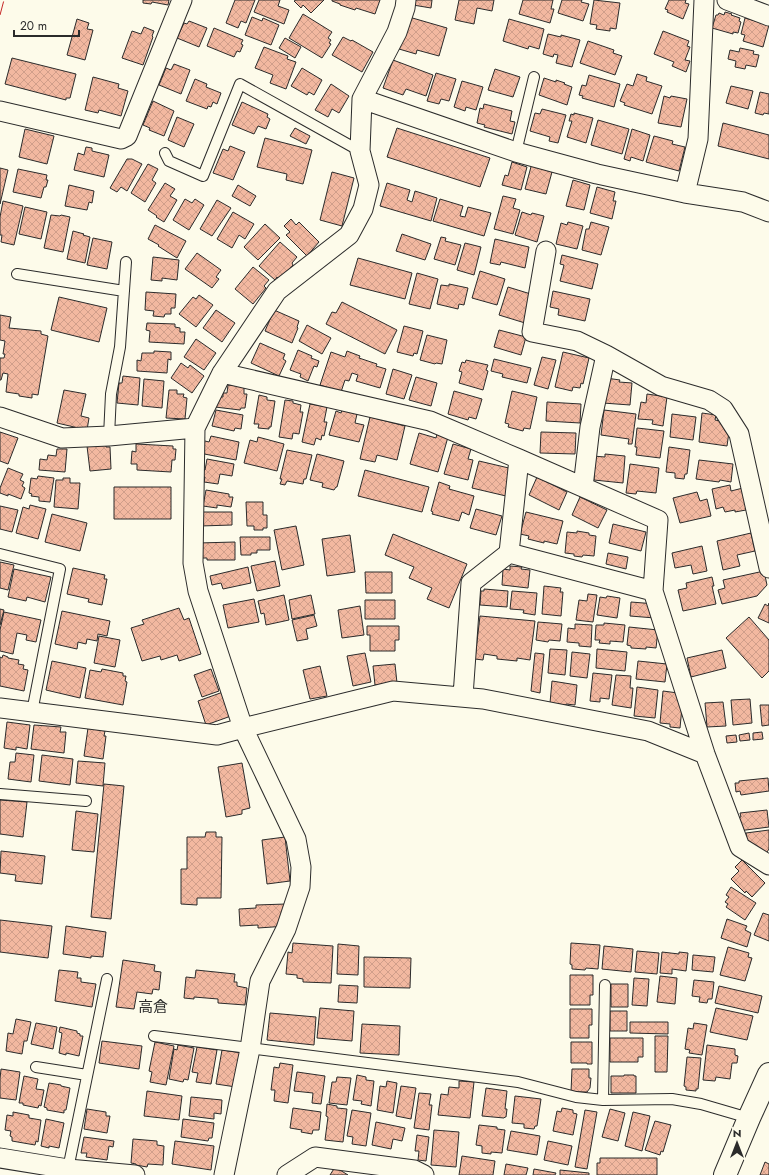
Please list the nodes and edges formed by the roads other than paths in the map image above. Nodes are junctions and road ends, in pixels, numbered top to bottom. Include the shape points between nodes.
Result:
1 (182, 0) edge
2 (406, 0) edge
3 (704, 0) edge
4 (727, 0) edge
5 (769, 16) edge
6 (534, 77) dead end
7 (362, 99) junction
8 (0, 111) edge
9 (360, 151) junction
10 (516, 152) junction
11 (165, 153) dead end
12 (685, 193) junction
13 (769, 212) edge
14 (546, 250) dead end
15 (126, 262) dead end
16 (17, 274) dead end
17 (124, 291) junction
18 (606, 355) junction
19 (222, 373) junction
20 (0, 417) edge
21 (195, 428) junction
22 (108, 436) junction
23 (519, 459) junction
24 (583, 487) junction
25 (509, 553) junction
26 (0, 554) edge
27 (769, 568) edge
28 (653, 591) junction
29 (463, 696) junction
30 (0, 708) edge
31 (32, 712) junction
32 (243, 728) junction
33 (705, 754) junction
34 (0, 794) edge
35 (86, 801) dead end
36 (769, 865) edge
37 (107, 979) dead end
38 (605, 985) dead end
39 (154, 1036) dead end
40 (250, 1049) junction
41 (36, 1067) dead end
42 (87, 1074) junction
43 (769, 1074) edge
44 (603, 1100) junction
45 (749, 1118) junction
46 (0, 1158) edge
47 (68, 1169) junction
48 (135, 1175) edge
49 (224, 1175) edge
50 (287, 1175) edge
51 (424, 1175) edge
52 (725, 1175) edge

1 - 8 street via 127,136 121,140
2 - 7 street via 396,32
3 - 12 street via 698,140
4 - 5 street
6 - 10 lane
7 - 9 street
7 - 10 street
9 - 11 lane via 240,84 203,176 169,161
9 - 19 street via 369,185 363,209 349,235 276,292
10 - 12 street via 597,174
12 - 13 street via 743,202
14 - 18 street via 532,332 577,341
15 - 17 lane
16 - 17 lane
17 - 22 lane via 120,347 111,394
18 - 24 street via 590,427
18 - 27 street via 661,386 709,400 723,409 739,434
19 - 21 street
19 - 23 street via 430,421
20 - 22 street via 62,438
21 - 22 street
21 - 32 street via 193,563 198,591
23 - 24 street
23 - 25 street
24 - 28 street via 658,520
25 - 28 street
25 - 29 street via 471,583
26 - 31 lane via 60,568
28 - 33 street
29 - 32 street via 393,691
29 - 33 street via 648,731
30 - 31 street
31 - 32 street via 217,735
32 - 40 street via 296,839 301,867 300,887 286,929 260,982
33 - 36 street via 740,847
34 - 35 lane
37 - 42 lane
38 - 44 lane
39 - 40 lane
40 - 44 lane via 518,1082 576,1097
40 - 49 street
41 - 42 lane
42 - 47 lane
43 - 45 main road
44 - 45 lane via 672,1099 701,1104
45 - 52 main road
46 - 47 street
47 - 48 street
50 - 51 street via 315,1157 414,1170

